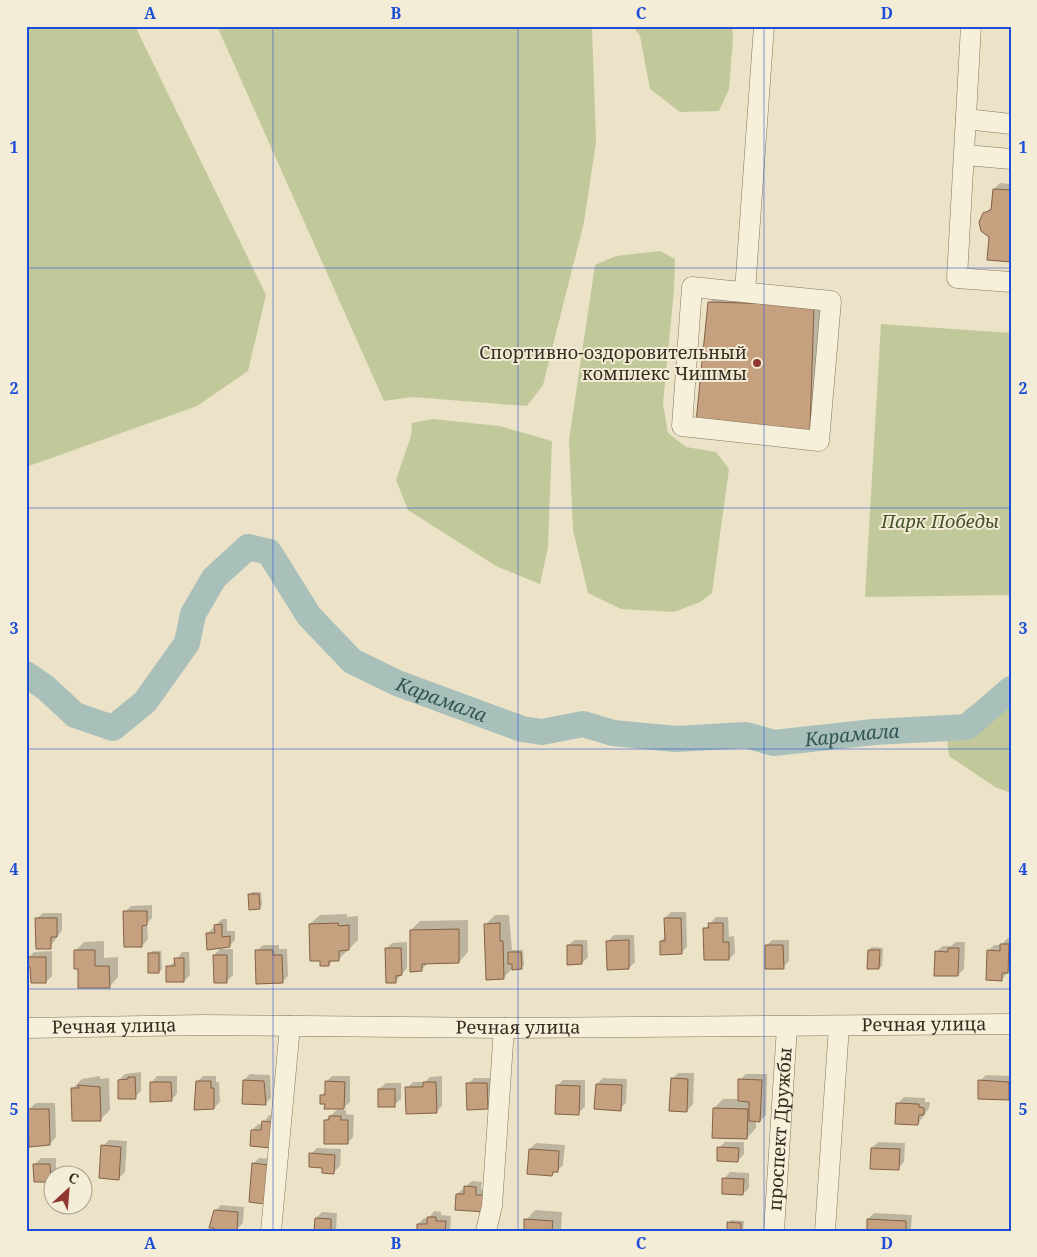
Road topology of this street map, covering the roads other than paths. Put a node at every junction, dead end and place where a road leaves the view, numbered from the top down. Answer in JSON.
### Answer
{"nodes":[{"id":1,"x":764,"y":26,"type":"edge"},
{"id":2,"x":971,"y":26,"type":"edge"},
{"id":3,"x":966,"y":119,"type":"junction"},
{"id":4,"x":1011,"y":124,"type":"edge"},
{"id":5,"x":965,"y":155,"type":"junction"},
{"id":6,"x":1011,"y":159,"type":"edge"},
{"id":7,"x":1011,"y":282,"type":"edge"},
{"id":8,"x":745,"y":291,"type":"junction"},
{"id":9,"x":1011,"y":1024,"type":"edge"},
{"id":10,"x":290,"y":1026,"type":"junction"},
{"id":11,"x":839,"y":1026,"type":"junction"},
{"id":12,"x":787,"y":1027,"type":"junction"},
{"id":13,"x":26,"y":1028,"type":"edge"},
{"id":14,"x":504,"y":1028,"type":"junction"},
{"id":15,"x":270,"y":1231,"type":"edge"},
{"id":16,"x":486,"y":1231,"type":"edge"},
{"id":17,"x":774,"y":1231,"type":"edge"},
{"id":18,"x":825,"y":1231,"type":"edge"}],
"edges":[{"from":1,"to":8,"type":"street"},
{"from":2,"to":3,"type":"street"},
{"from":3,"to":4,"type":"street"},
{"from":3,"to":5,"type":"street"},
{"from":5,"to":6,"type":"street"},
{"from":5,"to":7,"type":"street"},
{"from":8,"to":8,"type":"street"},
{"from":9,"to":11,"type":"street","name":"Речная улица"},
{"from":10,"to":13,"type":"street","name":"Речная улица"},
{"from":10,"to":14,"type":"street","name":"Речная улица"},
{"from":10,"to":15,"type":"street"},
{"from":11,"to":12,"type":"street","name":"Речная улица"},
{"from":11,"to":18,"type":"street"},
{"from":12,"to":14,"type":"street","name":"Речная улица"},
{"from":12,"to":17,"type":"street","name":"проспект Дружбы"},
{"from":14,"to":16,"type":"street"}]}
